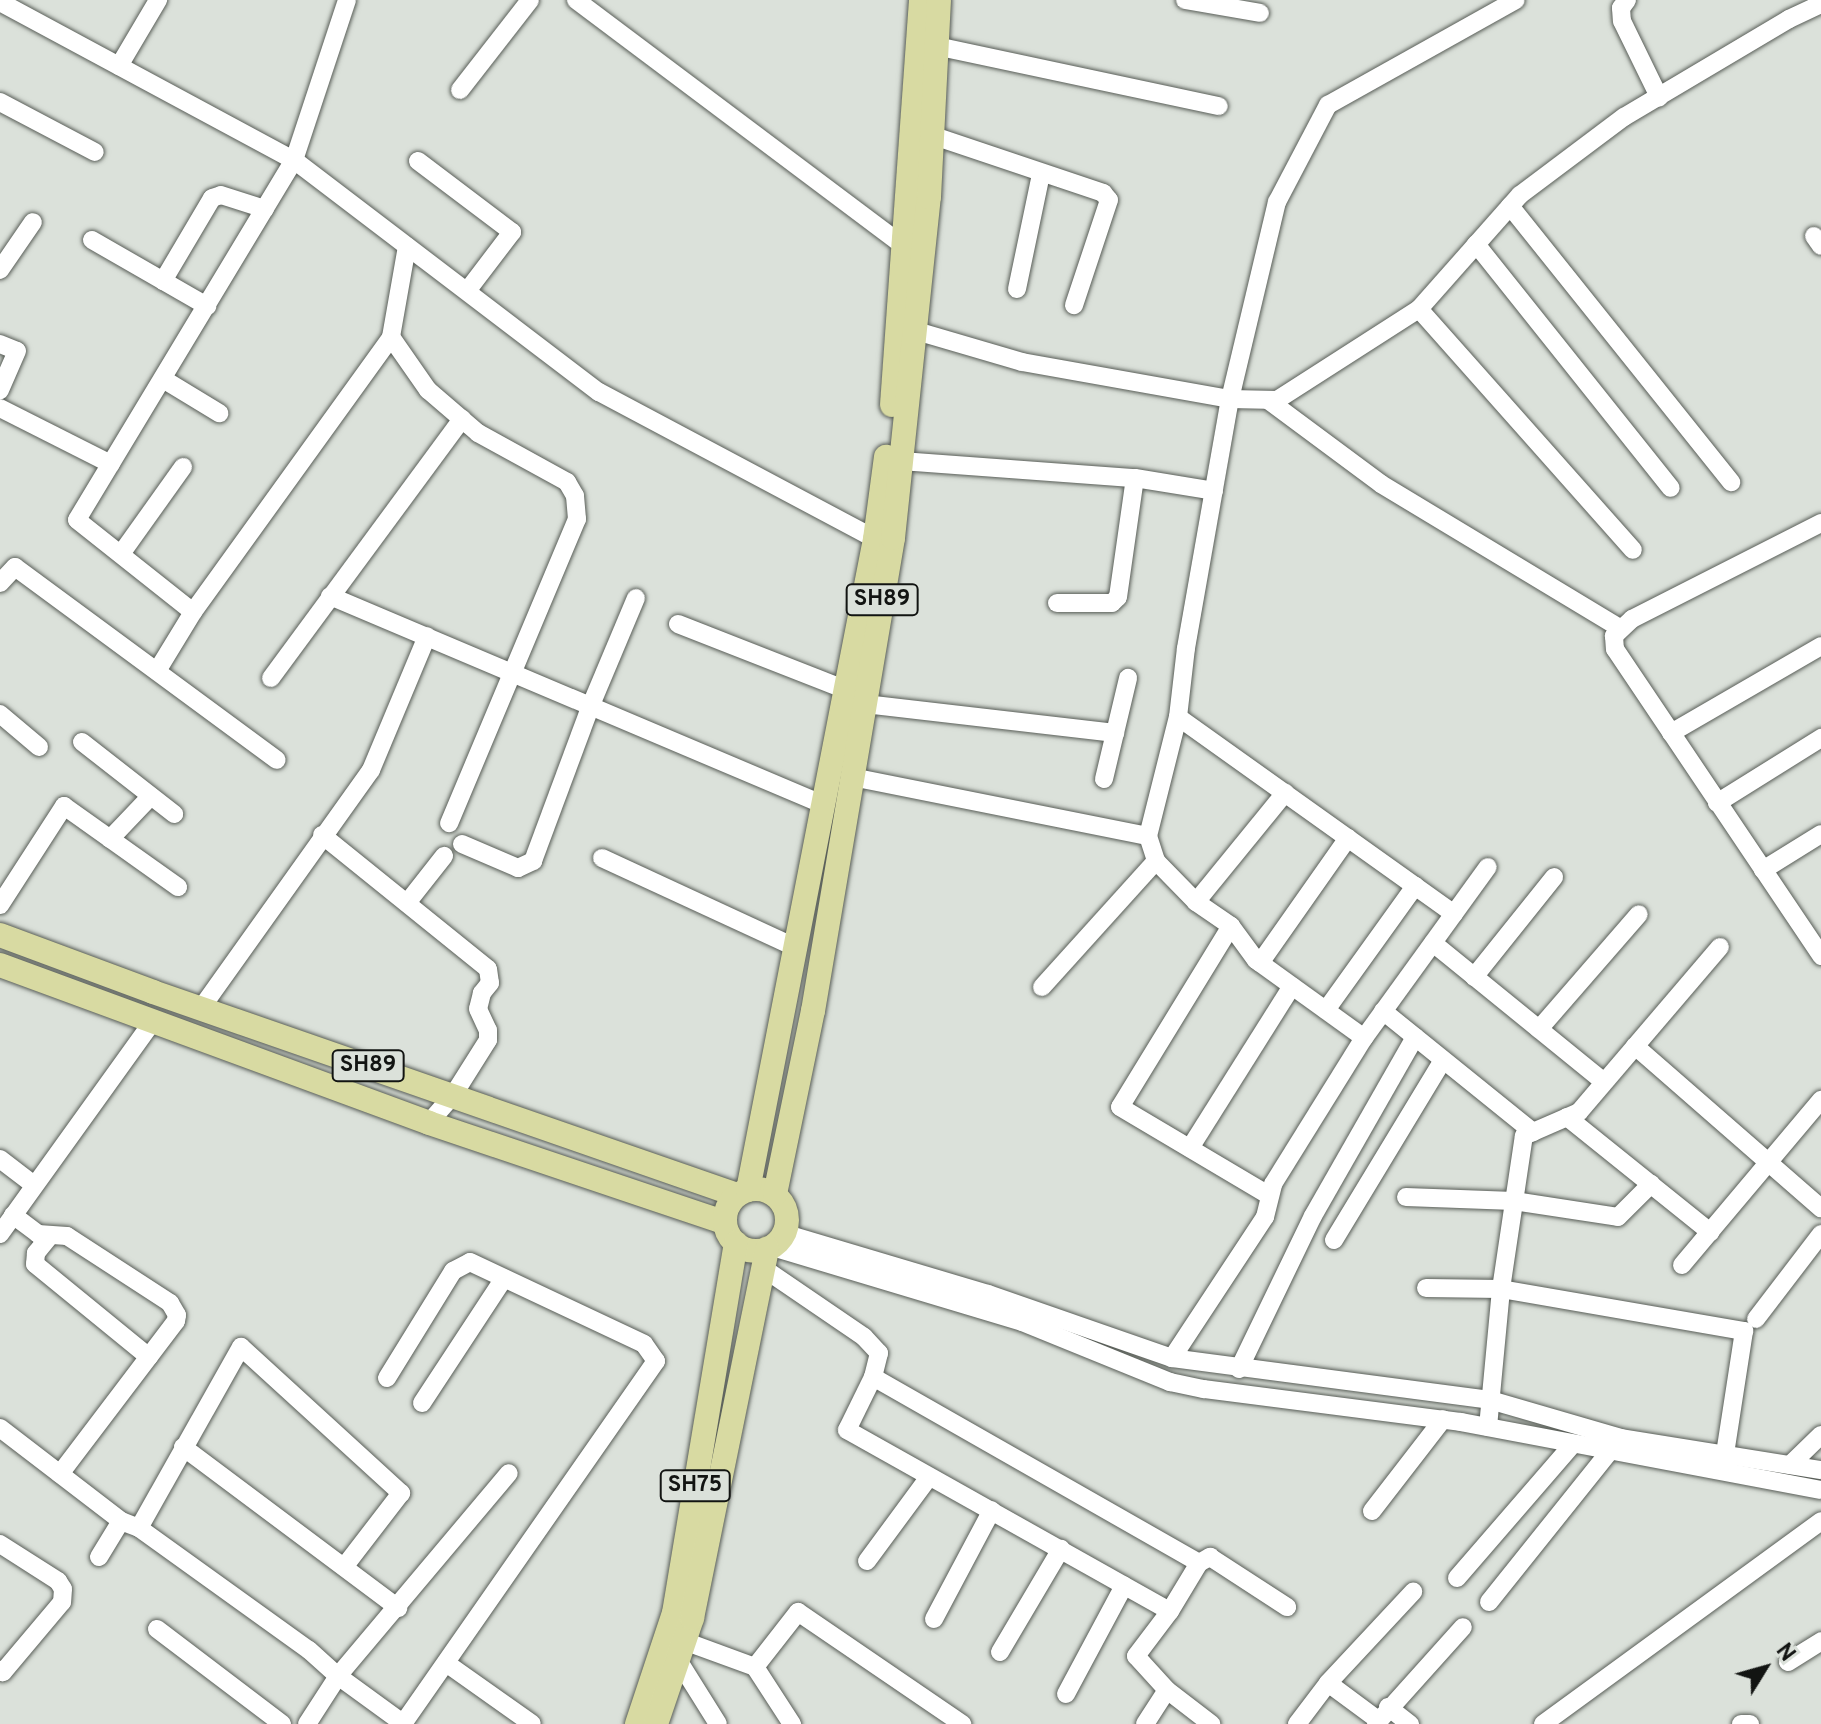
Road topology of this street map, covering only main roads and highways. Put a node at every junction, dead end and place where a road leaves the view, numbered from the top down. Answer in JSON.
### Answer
{"nodes":[{"id":1,"x":921,"y":0,"type":"edge"},
{"id":2,"x":939,"y":0,"type":"edge"},
{"id":3,"x":0,"y":935,"type":"edge"},
{"id":4,"x":0,"y":965,"type":"edge"},
{"id":5,"x":742,"y":1193,"type":"junction"},
{"id":6,"x":775,"y":1194,"type":"junction"},
{"id":7,"x":730,"y":1232,"type":"junction"},
{"id":8,"x":771,"y":1249,"type":"junction"},
{"id":9,"x":637,"y":1724,"type":"edge"},
{"id":10,"x":656,"y":1724,"type":"edge"}],
"edges":[{"from":1,"to":5,"type":"main road","number":"SH89"},
{"from":2,"to":6,"type":"main road","number":"SH89"},
{"from":3,"to":5,"type":"main road","number":"SH89"},
{"from":4,"to":7,"type":"main road","number":"SH89"},
{"from":5,"to":6,"type":"main road"},
{"from":5,"to":7,"type":"main road"},
{"from":6,"to":8,"type":"main road"},
{"from":7,"to":8,"type":"main road"},
{"from":7,"to":9,"type":"main road","number":"SH75"},
{"from":8,"to":10,"type":"main road","number":"SH75"}]}
